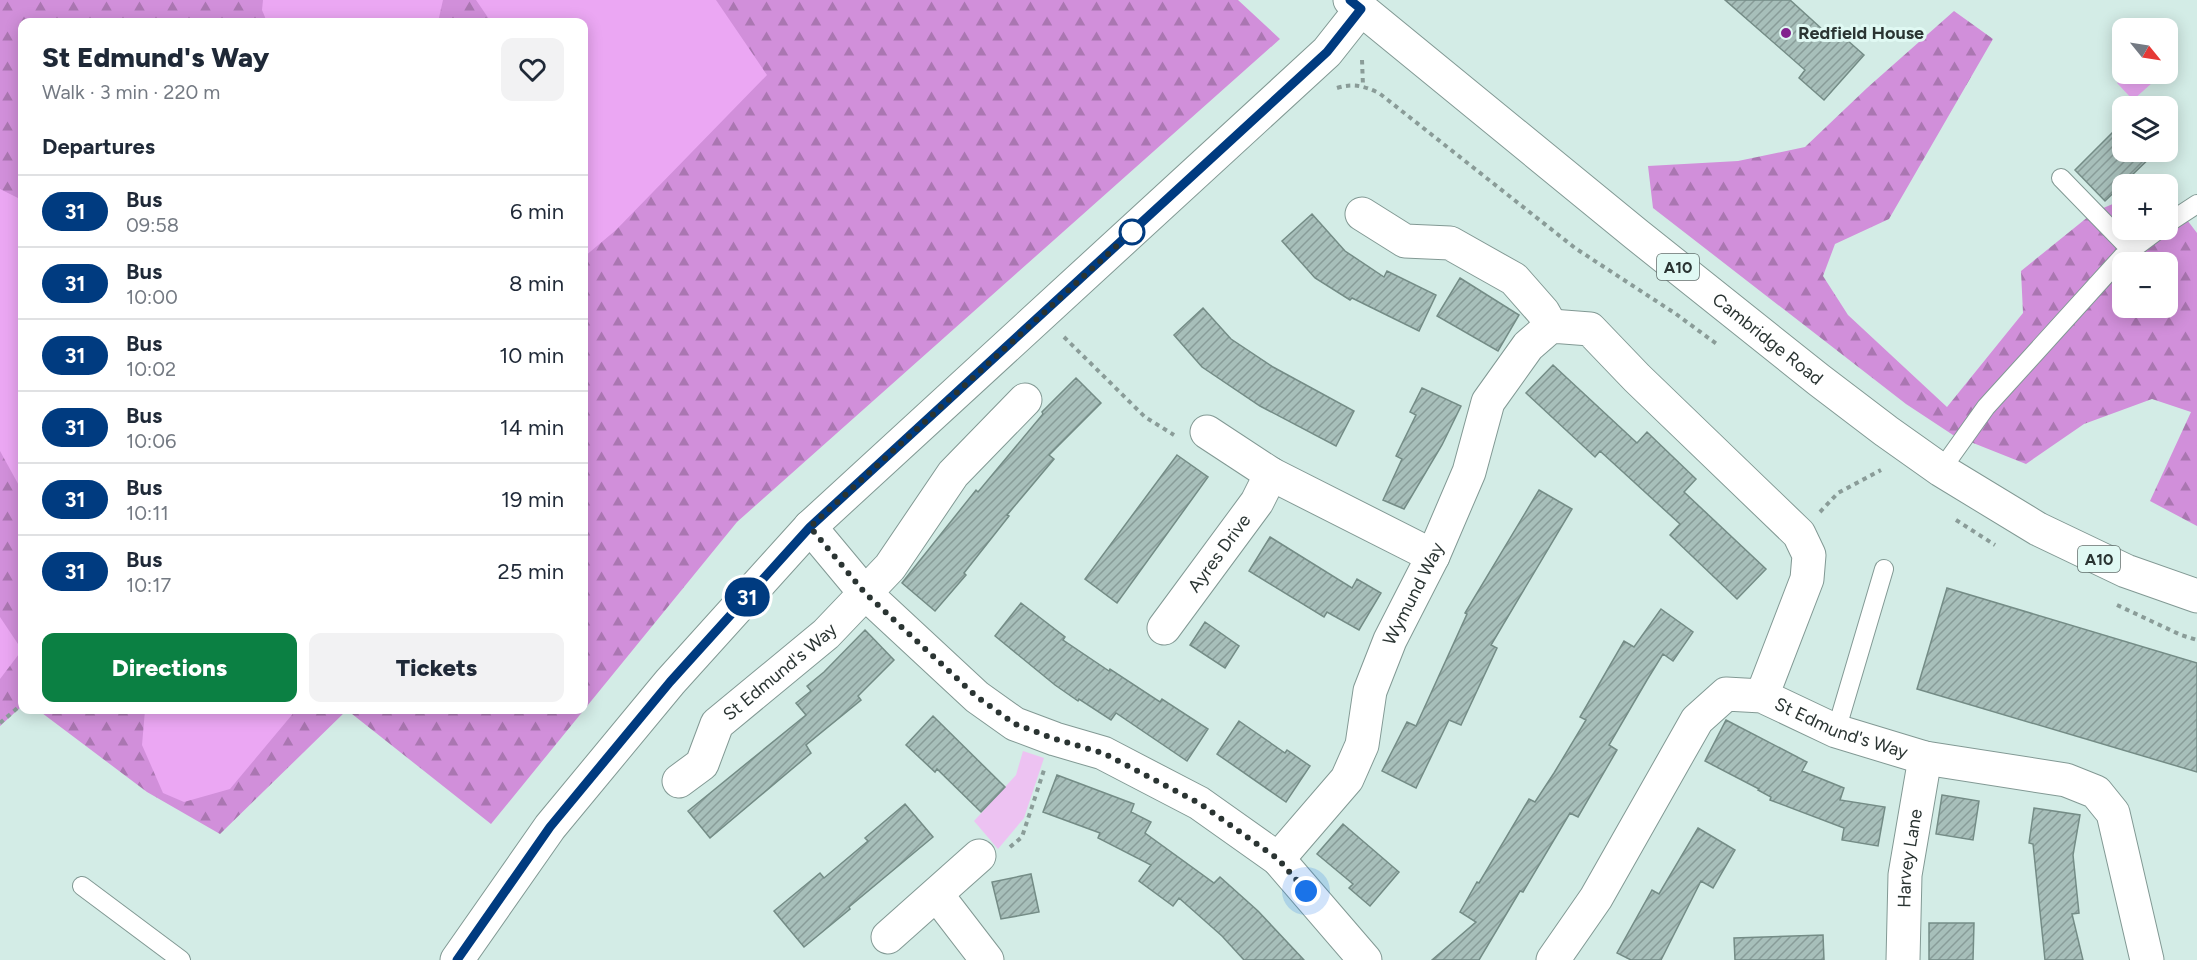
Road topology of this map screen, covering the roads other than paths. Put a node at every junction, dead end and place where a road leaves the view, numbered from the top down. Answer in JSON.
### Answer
{"nodes":[{"id":1,"x":1356,"y":4,"type":"edge"},
{"id":2,"x":2061,"y":177,"type":"dead end"},
{"id":3,"x":2197,"y":204,"type":"edge"},
{"id":4,"x":1362,"y":214,"type":"dead end"},
{"id":5,"x":2178,"y":216,"type":"edge"},
{"id":6,"x":2144,"y":240,"type":"edge"},
{"id":7,"x":2131,"y":250,"type":"junction"},
{"id":8,"x":1551,"y":326,"type":"junction"},
{"id":9,"x":1026,"y":400,"type":"dead end"},
{"id":10,"x":1207,"y":432,"type":"road end"},
{"id":11,"x":1941,"y":470,"type":"junction"},
{"id":12,"x":1271,"y":474,"type":"junction"},
{"id":13,"x":810,"y":527,"type":"junction"},
{"id":14,"x":1433,"y":556,"type":"junction"},
{"id":15,"x":1884,"y":569,"type":"dead end"},
{"id":16,"x":865,"y":593,"type":"junction"},
{"id":17,"x":2197,"y":596,"type":"edge"},
{"id":18,"x":1164,"y":628,"type":"dead end"},
{"id":19,"x":1762,"y":696,"type":"junction"},
{"id":20,"x":1836,"y":731,"type":"junction"},
{"id":21,"x":1925,"y":758,"type":"junction"},
{"id":22,"x":679,"y":780,"type":"dead end"},
{"id":23,"x":979,"y":856,"type":"road end"},
{"id":24,"x":1278,"y":859,"type":"junction"},
{"id":25,"x":82,"y":886,"type":"dead end"},
{"id":26,"x":937,"y":895,"type":"junction"},
{"id":27,"x":888,"y":937,"type":"dead end"},
{"id":28,"x":181,"y":960,"type":"edge"},
{"id":29,"x":458,"y":960,"type":"edge"},
{"id":30,"x":987,"y":960,"type":"edge"},
{"id":31,"x":1365,"y":960,"type":"edge"},
{"id":32,"x":1553,"y":960,"type":"edge"},
{"id":33,"x":1903,"y":960,"type":"edge"},
{"id":34,"x":2147,"y":960,"type":"edge"}],
"edges":[{"from":1,"to":11,"type":"main road","name":"Cambridge Road","number":"A10"},
{"from":1,"to":13,"type":"main road"},
{"from":2,"to":7,"type":"lane"},
{"from":3,"to":5,"type":"lane"},
{"from":4,"to":8,"type":"main road"},
{"from":6,"to":7,"type":"lane"},
{"from":7,"to":11,"type":"lane"},
{"from":8,"to":14,"type":"main road","name":"Wymund Way"},
{"from":8,"to":19,"type":"main road"},
{"from":9,"to":16,"type":"main road","name":"St Edmund's Way"},
{"from":10,"to":12,"type":"main road"},
{"from":11,"to":17,"type":"main road","name":"Cambridge Road","number":"A10"},
{"from":12,"to":14,"type":"main road"},
{"from":12,"to":18,"type":"main road","name":"Ayres Drive"},
{"from":13,"to":16,"type":"main road"},
{"from":13,"to":29,"type":"main road"},
{"from":14,"to":24,"type":"main road","name":"Wymund Way"},
{"from":15,"to":20,"type":"lane"},
{"from":16,"to":22,"type":"main road","name":"St Edmund's Way"},
{"from":16,"to":24,"type":"main road"},
{"from":19,"to":20,"type":"main road","name":"St Edmund's Way"},
{"from":19,"to":32,"type":"main road","name":"St Edmund's Way"},
{"from":20,"to":21,"type":"main road","name":"St Edmund's Way"},
{"from":21,"to":33,"type":"main road","name":"Harvey Lane"},
{"from":21,"to":34,"type":"main road","name":"St Edmund's Way"},
{"from":23,"to":26,"type":"main road"},
{"from":24,"to":31,"type":"main road"},
{"from":25,"to":28,"type":"lane"},
{"from":26,"to":27,"type":"main road"},
{"from":26,"to":30,"type":"main road"}]}
